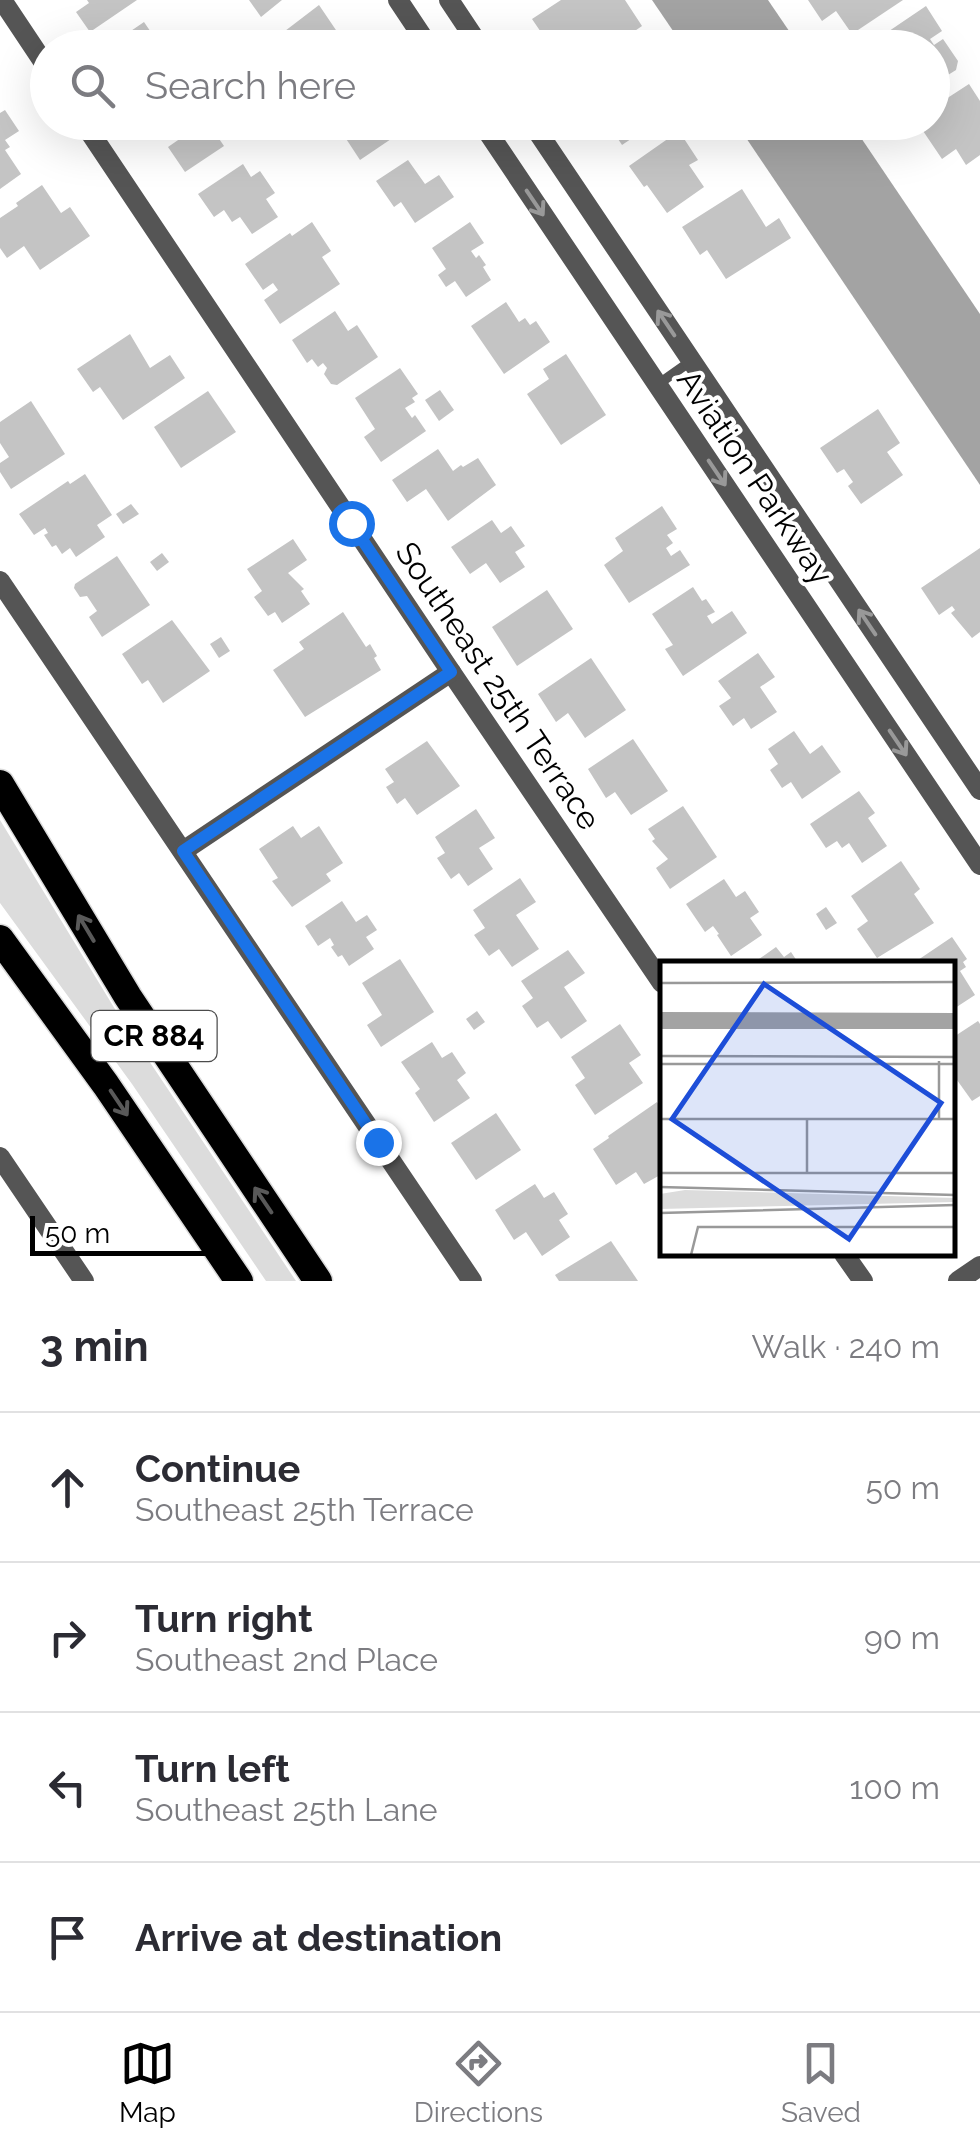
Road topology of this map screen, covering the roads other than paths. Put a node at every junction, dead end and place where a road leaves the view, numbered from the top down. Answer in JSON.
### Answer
{"nodes":[{"id":1,"x":2,"y":0,"type":"edge"},
{"id":2,"x":398,"y":0,"type":"edge"},
{"id":3,"x":449,"y":0,"type":"edge"},
{"id":4,"x":418,"y":30,"type":"edge"},
{"id":5,"x":469,"y":30,"type":"edge"},
{"id":6,"x":30,"y":42,"type":"edge"},
{"id":7,"x":95,"y":140,"type":"edge"},
{"id":8,"x":493,"y":140,"type":"edge"},
{"id":9,"x":544,"y":140,"type":"edge"},
{"id":10,"x":692,"y":361,"type":"junction"},
{"id":11,"x":657,"y":384,"type":"junction"},
{"id":12,"x":0,"y":581,"type":"edge"},
{"id":13,"x":451,"y":672,"type":"junction"},
{"id":14,"x":0,"y":784,"type":"edge"},
{"id":15,"x":980,"y":790,"type":"edge"},
{"id":16,"x":183,"y":851,"type":"junction"},
{"id":17,"x":980,"y":865,"type":"edge"},
{"id":18,"x":0,"y":939,"type":"edge"},
{"id":19,"x":660,"y":980,"type":"edge"},
{"id":20,"x":0,"y":1157,"type":"edge"},
{"id":21,"x":845,"y":1256,"type":"edge"},
{"id":22,"x":980,"y":1266,"type":"edge"},
{"id":23,"x":84,"y":1281,"type":"edge"},
{"id":24,"x":239,"y":1281,"type":"edge"},
{"id":25,"x":318,"y":1281,"type":"edge"},
{"id":26,"x":472,"y":1281,"type":"edge"},
{"id":27,"x":863,"y":1281,"type":"edge"},
{"id":28,"x":958,"y":1281,"type":"edge"}],
"edges":[{"from":1,"to":6,"type":"street"},
{"from":2,"to":4,"type":"street"},
{"from":3,"to":5,"type":"street"},
{"from":7,"to":13,"type":"street","name":"Southeast 25th Terrace"},
{"from":8,"to":11,"type":"street","name":"Aviation Parkway","one_way":true},
{"from":10,"to":9,"type":"street","name":"Aviation Parkway","one_way":true},
{"from":10,"to":11,"type":"lane"},
{"from":15,"to":10,"type":"street","name":"Aviation Parkway","one_way":true},
{"from":11,"to":17,"type":"street","name":"Aviation Parkway","one_way":true},
{"from":12,"to":16,"type":"street"},
{"from":13,"to":16,"type":"street"},
{"from":13,"to":19,"type":"street","name":"Southeast 25th Terrace"},
{"from":25,"to":14,"type":"highway","number":"CR 884","one_way":true},
{"from":16,"to":26,"type":"street"},
{"from":18,"to":24,"type":"highway","number":"CR 884","one_way":true},
{"from":20,"to":23,"type":"street"},
{"from":21,"to":27,"type":"street"},
{"from":22,"to":28,"type":"street"}]}
